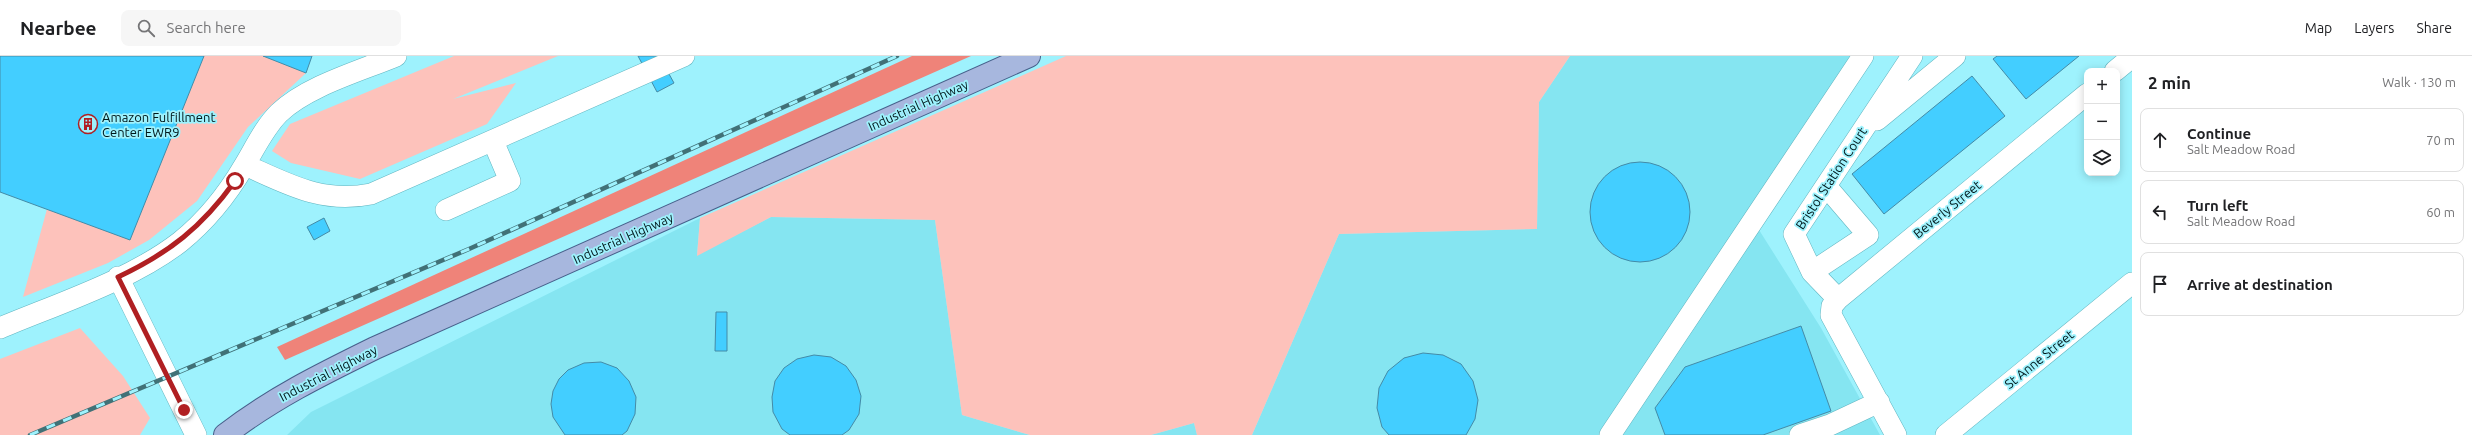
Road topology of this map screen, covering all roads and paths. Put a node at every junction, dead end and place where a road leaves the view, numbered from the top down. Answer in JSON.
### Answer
{"nodes":[{"id":1,"x":396,"y":56,"type":"edge"},
{"id":2,"x":684,"y":56,"type":"edge"},
{"id":3,"x":1029,"y":56,"type":"edge"},
{"id":4,"x":1863,"y":56,"type":"edge"},
{"id":5,"x":1912,"y":56,"type":"edge"},
{"id":6,"x":1955,"y":56,"type":"edge"},
{"id":7,"x":2132,"y":57,"type":"edge"},
{"id":8,"x":2119,"y":68,"type":"edge"},
{"id":9,"x":2084,"y":96,"type":"edge"},
{"id":10,"x":1861,"y":133,"type":"junction"},
{"id":11,"x":493,"y":141,"type":"junction"},
{"id":12,"x":245,"y":165,"type":"junction"},
{"id":13,"x":1826,"y":186,"type":"junction"},
{"id":14,"x":446,"y":210,"type":"dead end"},
{"id":15,"x":1815,"y":274,"type":"junction"},
{"id":16,"x":118,"y":277,"type":"junction"},
{"id":17,"x":2132,"y":283,"type":"edge"},
{"id":18,"x":1838,"y":299,"type":"junction"},
{"id":19,"x":0,"y":328,"type":"edge"},
{"id":20,"x":1879,"y":402,"type":"junction"},
{"id":21,"x":196,"y":435,"type":"edge"},
{"id":22,"x":224,"y":435,"type":"edge"},
{"id":23,"x":1610,"y":435,"type":"edge"},
{"id":24,"x":1800,"y":435,"type":"edge"},
{"id":25,"x":1896,"y":435,"type":"edge"},
{"id":26,"x":1946,"y":435,"type":"edge"}],
"edges":[{"from":1,"to":12,"type":"street"},
{"from":2,"to":11,"type":"street"},
{"from":3,"to":22,"type":"main road","name":"Industrial Highway"},
{"from":4,"to":23,"type":"street"},
{"from":5,"to":10,"type":"street","name":"Bristol Station Court"},
{"from":6,"to":10,"type":"street"},
{"from":7,"to":8,"type":"street"},
{"from":9,"to":18,"type":"street","name":"Beverly Street"},
{"from":10,"to":13,"type":"street","name":"Bristol Station Court"},
{"from":11,"to":12,"type":"street"},
{"from":11,"to":14,"type":"street"},
{"from":12,"to":16,"type":"street"},
{"from":13,"to":15,"type":"street","name":"Bristol Station Court"},
{"from":13,"to":15,"type":"street"},
{"from":15,"to":18,"type":"street","name":"Bristol Station Court"},
{"from":16,"to":19,"type":"street"},
{"from":16,"to":21,"type":"street"},
{"from":17,"to":26,"type":"street","name":"St Anne Street"},
{"from":18,"to":20,"type":"street"},
{"from":20,"to":24,"type":"street"},
{"from":20,"to":25,"type":"street"}]}
